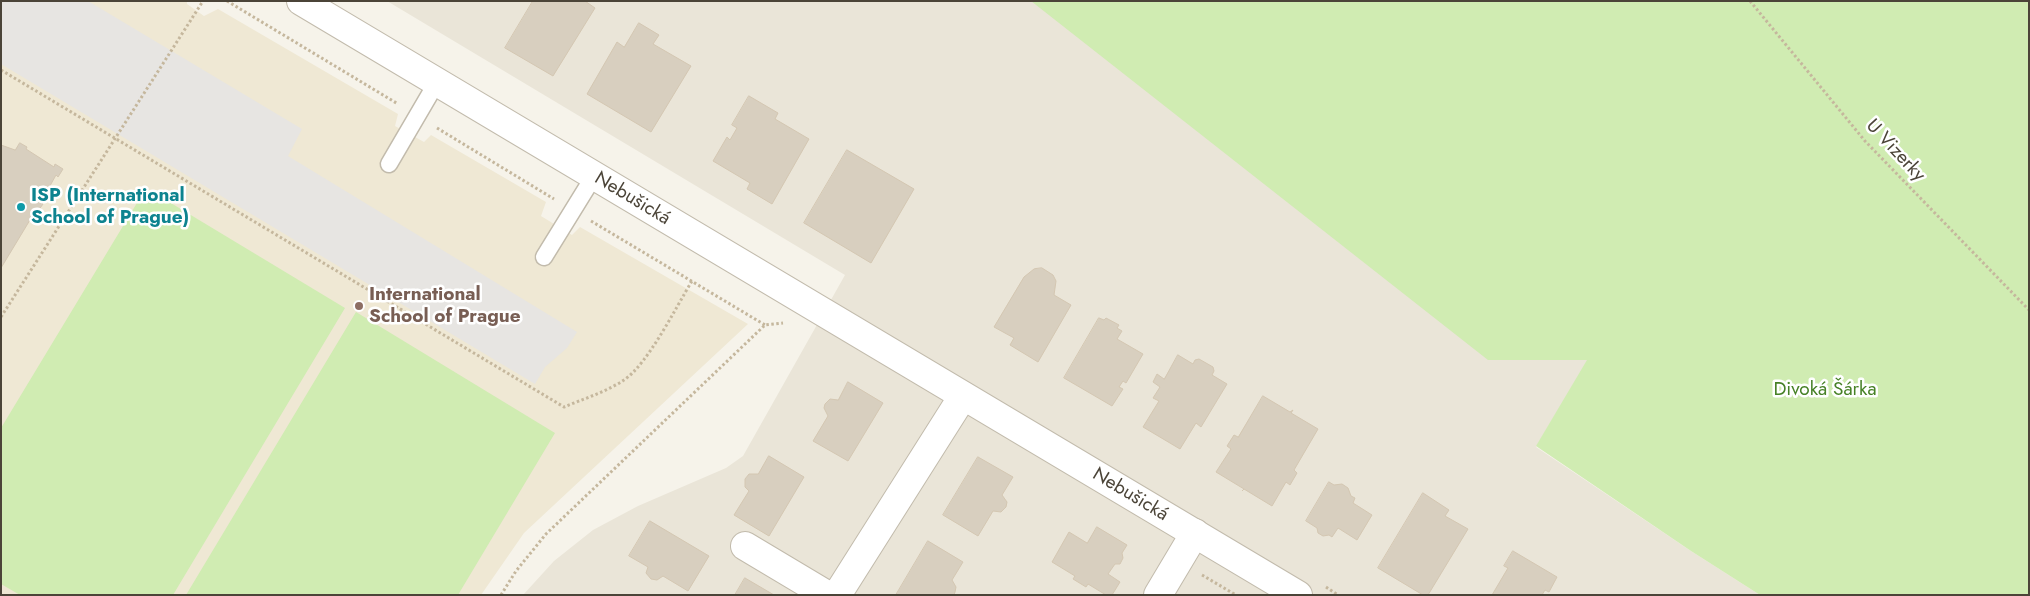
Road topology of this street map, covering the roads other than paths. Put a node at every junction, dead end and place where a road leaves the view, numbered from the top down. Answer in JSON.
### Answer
{"nodes":[{"id":1,"x":301,"y":1,"type":"edge"},
{"id":2,"x":437,"y":82,"type":"junction"},
{"id":3,"x":389,"y":164,"type":"dead end"},
{"id":4,"x":594,"y":176,"type":"junction"},
{"id":5,"x":544,"y":257,"type":"dead end"},
{"id":6,"x":963,"y":396,"type":"junction"},
{"id":7,"x":1195,"y":533,"type":"junction"},
{"id":8,"x":745,"y":546,"type":"dead end"},
{"id":9,"x":827,"y":595,"type":"edge"},
{"id":10,"x":837,"y":595,"type":"edge"},
{"id":11,"x":1158,"y":595,"type":"edge"},
{"id":12,"x":1298,"y":595,"type":"edge"}],
"edges":[{"from":1,"to":2,"type":"street","name":"Nebušická"},
{"from":2,"to":3,"type":"lane"},
{"from":2,"to":4,"type":"street","name":"Nebušická"},
{"from":4,"to":5,"type":"lane"},
{"from":4,"to":6,"type":"street","name":"Nebušická"},
{"from":6,"to":7,"type":"street","name":"Nebušická"},
{"from":6,"to":10,"type":"street"},
{"from":7,"to":11,"type":"street"},
{"from":7,"to":12,"type":"street","name":"Nebušická"},
{"from":8,"to":9,"type":"street"}]}
